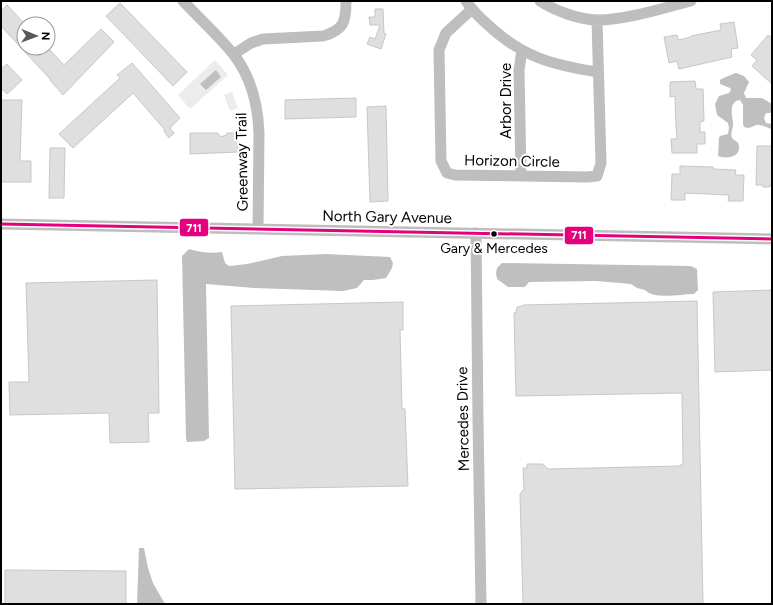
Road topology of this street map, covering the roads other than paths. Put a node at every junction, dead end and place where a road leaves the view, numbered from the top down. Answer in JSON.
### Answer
{"nodes":[{"id":1,"x":182,"y":1,"type":"edge"},
{"id":2,"x":346,"y":1,"type":"edge"},
{"id":3,"x":540,"y":1,"type":"edge"},
{"id":4,"x":691,"y":1,"type":"edge"},
{"id":5,"x":469,"y":5,"type":"edge"},
{"id":6,"x":597,"y":20,"type":"junction"},
{"id":7,"x":522,"y":50,"type":"junction"},
{"id":8,"x":234,"y":54,"type":"junction"},
{"id":9,"x":598,"y":72,"type":"junction"},
{"id":10,"x":521,"y":175,"type":"junction"},
{"id":11,"x":1,"y":224,"type":"edge"},
{"id":12,"x":258,"y":229,"type":"junction"},
{"id":13,"x":476,"y":233,"type":"junction"},
{"id":14,"x":772,"y":239,"type":"edge"},
{"id":15,"x":482,"y":604,"type":"edge"}],
"edges":[{"from":1,"to":8,"type":"street","name":"Greenway Trail"},
{"from":2,"to":8,"type":"street"},
{"from":3,"to":6,"type":"street"},
{"from":4,"to":6,"type":"street"},
{"from":5,"to":7,"type":"street"},
{"from":5,"to":10,"type":"street","name":"Horizon Circle"},
{"from":6,"to":9,"type":"street","name":"Horizon Circle"},
{"from":7,"to":9,"type":"street"},
{"from":7,"to":10,"type":"street","name":"Arbor Drive"},
{"from":8,"to":12,"type":"street","name":"Greenway Trail"},
{"from":9,"to":10,"type":"street","name":"Horizon Circle"},
{"from":11,"to":12,"type":"street","name":"North Gary Avenue"},
{"from":12,"to":13,"type":"street","name":"North Gary Avenue"},
{"from":13,"to":14,"type":"street","name":"North Gary Avenue"},
{"from":13,"to":15,"type":"street","name":"Mercedes Drive"}]}
